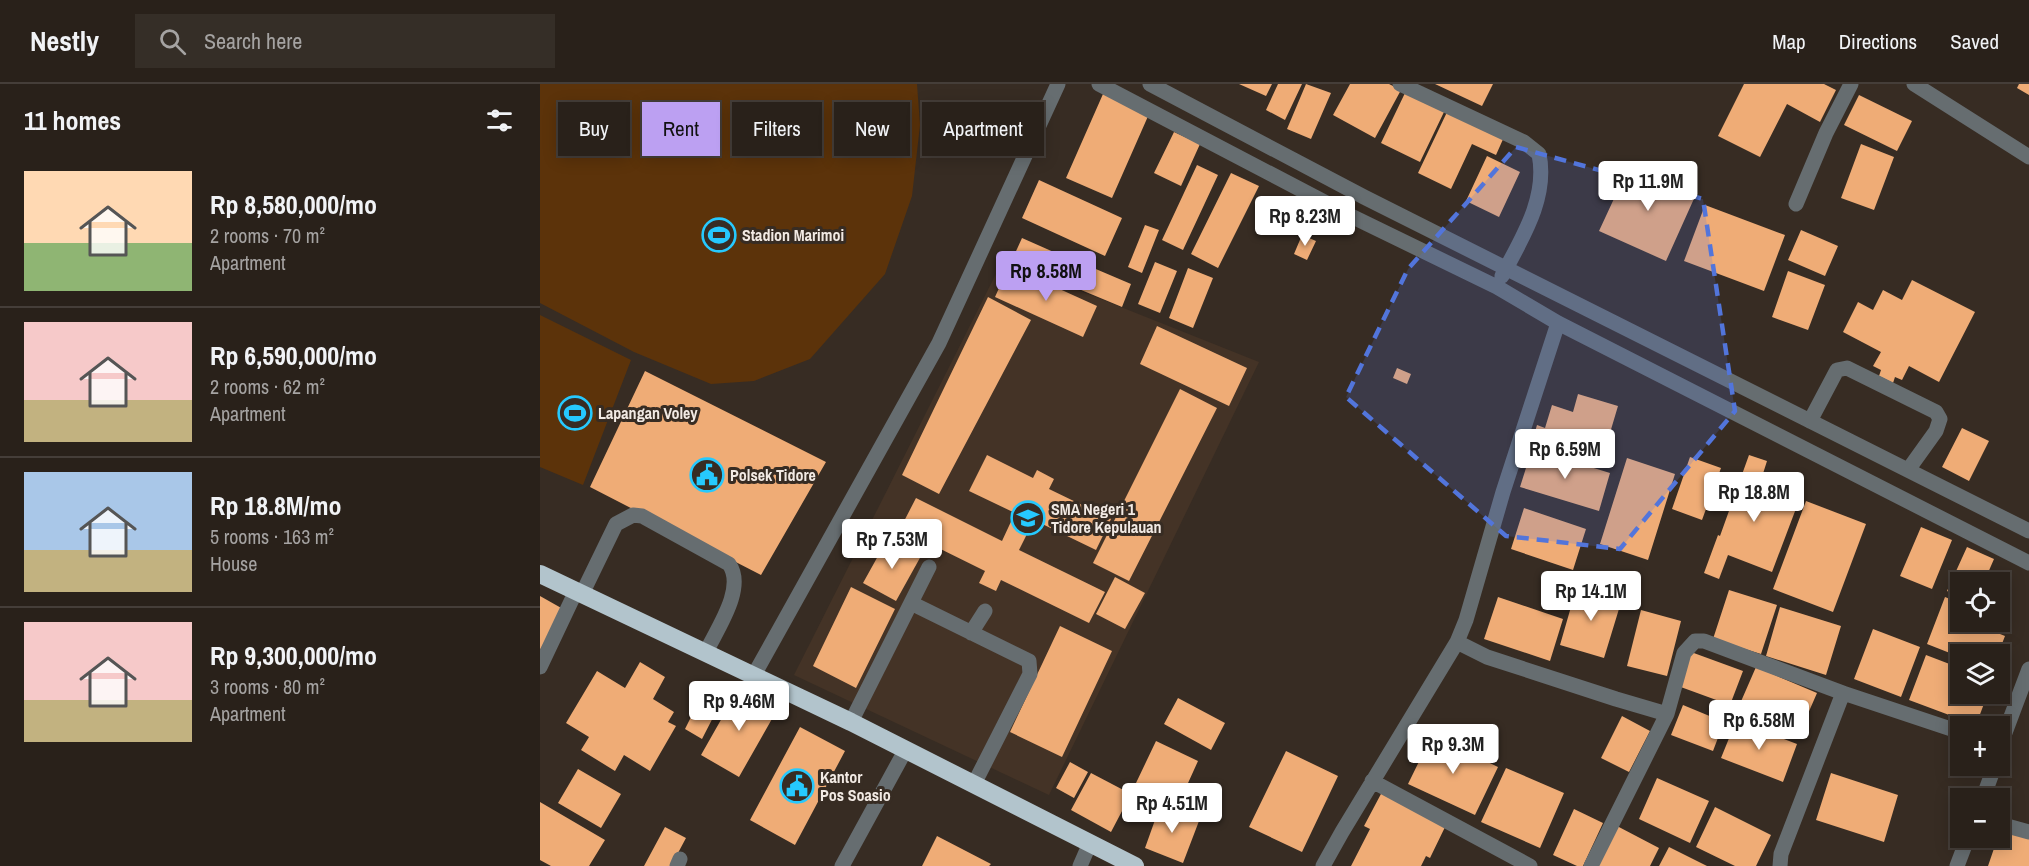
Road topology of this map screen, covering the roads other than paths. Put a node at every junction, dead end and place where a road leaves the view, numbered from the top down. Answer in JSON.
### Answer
{"nodes":[{"id":1,"x":1058,"y":84,"type":"edge"},
{"id":2,"x":1099,"y":84,"type":"edge"},
{"id":3,"x":1150,"y":84,"type":"edge"},
{"id":4,"x":1400,"y":84,"type":"edge"},
{"id":5,"x":1851,"y":84,"type":"edge"},
{"id":6,"x":1914,"y":84,"type":"edge"},
{"id":7,"x":2029,"y":157,"type":"edge"},
{"id":8,"x":1796,"y":204,"type":"dead end"},
{"id":9,"x":1507,"y":268,"type":"junction"},
{"id":10,"x":1497,"y":287,"type":"junction"},
{"id":11,"x":1558,"y":323,"type":"junction"},
{"id":12,"x":1810,"y":421,"type":"junction"},
{"id":13,"x":1908,"y":470,"type":"junction"},
{"id":14,"x":2029,"y":531,"type":"edge"},
{"id":15,"x":2029,"y":563,"type":"edge"},
{"id":16,"x":929,"y":567,"type":"dead end"},
{"id":17,"x":540,"y":574,"type":"edge"},
{"id":18,"x":579,"y":592,"type":"junction"},
{"id":19,"x":911,"y":603,"type":"junction"},
{"id":20,"x":985,"y":611,"type":"dead end"},
{"id":21,"x":971,"y":633,"type":"junction"},
{"id":22,"x":1457,"y":642,"type":"junction"},
{"id":23,"x":706,"y":652,"type":"junction"},
{"id":24,"x":540,"y":667,"type":"edge"},
{"id":25,"x":2029,"y":669,"type":"edge"},
{"id":26,"x":754,"y":675,"type":"junction"},
{"id":27,"x":1843,"y":693,"type":"junction"},
{"id":28,"x":1666,"y":714,"type":"junction"},
{"id":29,"x":2010,"y":719,"type":"edge"},
{"id":30,"x":851,"y":722,"type":"junction"},
{"id":31,"x":1950,"y":729,"type":"edge"},
{"id":32,"x":906,"y":749,"type":"junction"},
{"id":33,"x":1372,"y":781,"type":"junction"},
{"id":34,"x":974,"y":784,"type":"junction"},
{"id":35,"x":2010,"y":827,"type":"edge"},
{"id":36,"x":2029,"y":832,"type":"edge"},
{"id":37,"x":1090,"y":843,"type":"junction"},
{"id":38,"x":1964,"y":848,"type":"edge"},
{"id":39,"x":843,"y":866,"type":"edge"},
{"id":40,"x":1080,"y":866,"type":"edge"},
{"id":41,"x":1135,"y":866,"type":"edge"},
{"id":42,"x":1323,"y":866,"type":"edge"},
{"id":43,"x":1530,"y":866,"type":"edge"},
{"id":44,"x":1591,"y":866,"type":"edge"},
{"id":45,"x":1780,"y":866,"type":"edge"},
{"id":46,"x":1957,"y":866,"type":"edge"}],
"edges":[{"from":1,"to":26,"type":"street"},
{"from":2,"to":10,"type":"street"},
{"from":3,"to":9,"type":"street"},
{"from":4,"to":9,"type":"street"},
{"from":5,"to":8,"type":"street"},
{"from":6,"to":7,"type":"street"},
{"from":9,"to":10,"type":"street"},
{"from":9,"to":12,"type":"street"},
{"from":10,"to":11,"type":"street"},
{"from":11,"to":15,"type":"street"},
{"from":11,"to":22,"type":"street"},
{"from":12,"to":13,"type":"street"},
{"from":12,"to":13,"type":"street"},
{"from":13,"to":14,"type":"street"},
{"from":16,"to":19,"type":"street"},
{"from":17,"to":18,"type":"highway"},
{"from":18,"to":23,"type":"highway"},
{"from":18,"to":23,"type":"street"},
{"from":18,"to":24,"type":"street"},
{"from":19,"to":21,"type":"street"},
{"from":19,"to":30,"type":"street"},
{"from":20,"to":21,"type":"street"},
{"from":21,"to":34,"type":"street"},
{"from":22,"to":28,"type":"street"},
{"from":22,"to":33,"type":"street"},
{"from":23,"to":26,"type":"highway"},
{"from":25,"to":29,"type":"street"},
{"from":26,"to":30,"type":"highway"},
{"from":27,"to":28,"type":"street"},
{"from":27,"to":31,"type":"street"},
{"from":27,"to":45,"type":"street"},
{"from":28,"to":44,"type":"street"},
{"from":30,"to":32,"type":"highway"},
{"from":32,"to":34,"type":"highway"},
{"from":32,"to":39,"type":"street"},
{"from":33,"to":42,"type":"street"},
{"from":33,"to":43,"type":"street"},
{"from":34,"to":37,"type":"highway"},
{"from":35,"to":36,"type":"street"},
{"from":37,"to":40,"type":"street"},
{"from":37,"to":41,"type":"highway"},
{"from":38,"to":46,"type":"street"}]}
